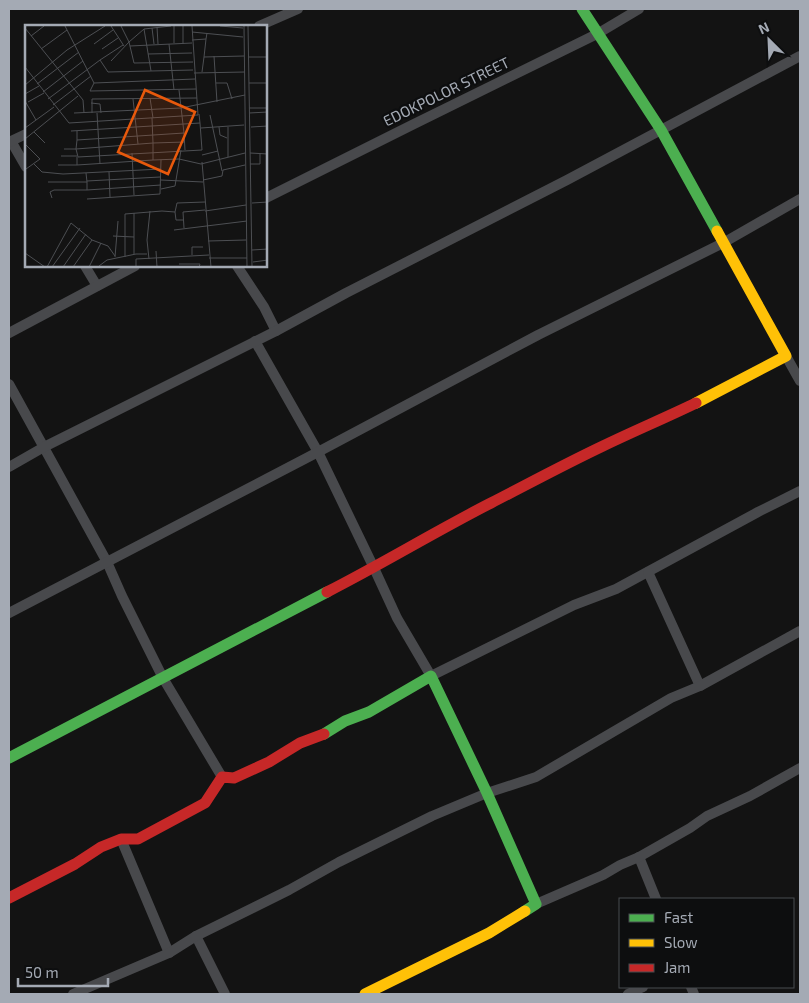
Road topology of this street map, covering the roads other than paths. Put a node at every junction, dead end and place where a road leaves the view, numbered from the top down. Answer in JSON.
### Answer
{"nodes":[{"id":1,"x":298,"y":9,"type":"edge"},
{"id":2,"x":582,"y":9,"type":"edge"},
{"id":3,"x":639,"y":9,"type":"edge"},
{"id":4,"x":261,"y":25,"type":"edge"},
{"id":5,"x":597,"y":34,"type":"junction"},
{"id":6,"x":800,"y":56,"type":"edge"},
{"id":7,"x":661,"y":130,"type":"junction"},
{"id":8,"x":25,"y":134,"type":"edge"},
{"id":9,"x":10,"y":142,"type":"edge"},
{"id":10,"x":25,"y":164,"type":"edge"},
{"id":11,"x":268,"y":197,"type":"edge"},
{"id":12,"x":800,"y":199,"type":"edge"},
{"id":13,"x":723,"y":243,"type":"junction"},
{"id":14,"x":86,"y":268,"type":"edge"},
{"id":15,"x":131,"y":268,"type":"edge"},
{"id":16,"x":239,"y":268,"type":"edge"},
{"id":17,"x":97,"y":286,"type":"junction"},
{"id":18,"x":276,"y":331,"type":"junction"},
{"id":19,"x":9,"y":333,"type":"edge"},
{"id":20,"x":255,"y":341,"type":"junction"},
{"id":21,"x":786,"y":356,"type":"junction"},
{"id":22,"x":800,"y":381,"type":"edge"},
{"id":23,"x":9,"y":384,"type":"edge"},
{"id":24,"x":44,"y":447,"type":"junction"},
{"id":25,"x":318,"y":452,"type":"junction"},
{"id":26,"x":9,"y":467,"type":"edge"},
{"id":27,"x":800,"y":491,"type":"edge"},
{"id":28,"x":107,"y":562,"type":"junction"},
{"id":29,"x":374,"y":568,"type":"junction"},
{"id":30,"x":648,"y":572,"type":"junction"},
{"id":31,"x":9,"y":613,"type":"edge"},
{"id":32,"x":800,"y":630,"type":"edge"},
{"id":33,"x":431,"y":676,"type":"junction"},
{"id":34,"x":163,"y":678,"type":"junction"},
{"id":35,"x":700,"y":686,"type":"junction"},
{"id":36,"x":9,"y":758,"type":"edge"},
{"id":37,"x":800,"y":768,"type":"edge"},
{"id":38,"x":222,"y":777,"type":"junction"},
{"id":39,"x":487,"y":793,"type":"junction"},
{"id":40,"x":121,"y":839,"type":"junction"},
{"id":41,"x":640,"y":857,"type":"junction"},
{"id":42,"x":9,"y":898,"type":"edge"},
{"id":43,"x":656,"y":898,"type":"edge"},
{"id":44,"x":536,"y":904,"type":"junction"},
{"id":45,"x":196,"y":936,"type":"junction"},
{"id":46,"x":169,"y":953,"type":"junction"},
{"id":47,"x":641,"y":988,"type":"edge"},
{"id":48,"x":73,"y":994,"type":"edge"},
{"id":49,"x":225,"y":994,"type":"edge"},
{"id":50,"x":365,"y":994,"type":"edge"},
{"id":51,"x":628,"y":994,"type":"edge"}],
"edges":[{"from":1,"to":4,"type":"street"},
{"from":2,"to":5,"type":"street"},
{"from":3,"to":5,"type":"street","name":"EDOKPOLOR STREET"},
{"from":5,"to":7,"type":"street"},
{"from":5,"to":11,"type":"street","name":"EDOKPOLOR STREET"},
{"from":6,"to":7,"type":"street"},
{"from":7,"to":13,"type":"street"},
{"from":7,"to":18,"type":"street"},
{"from":8,"to":9,"type":"street"},
{"from":9,"to":10,"type":"street"},
{"from":12,"to":13,"type":"street"},
{"from":13,"to":21,"type":"street"},
{"from":13,"to":25,"type":"street"},
{"from":14,"to":17,"type":"street"},
{"from":15,"to":17,"type":"street"},
{"from":16,"to":18,"type":"street"},
{"from":17,"to":19,"type":"street"},
{"from":18,"to":20,"type":"street"},
{"from":20,"to":24,"type":"street"},
{"from":20,"to":25,"type":"street"},
{"from":21,"to":22,"type":"street"},
{"from":21,"to":29,"type":"street"},
{"from":23,"to":24,"type":"street"},
{"from":24,"to":26,"type":"street"},
{"from":24,"to":28,"type":"street"},
{"from":25,"to":28,"type":"street"},
{"from":25,"to":29,"type":"street"},
{"from":27,"to":30,"type":"street"},
{"from":28,"to":31,"type":"street"},
{"from":28,"to":34,"type":"street"},
{"from":29,"to":33,"type":"street"},
{"from":29,"to":34,"type":"street"},
{"from":30,"to":33,"type":"street"},
{"from":30,"to":35,"type":"street"},
{"from":32,"to":35,"type":"street"},
{"from":33,"to":38,"type":"street"},
{"from":33,"to":39,"type":"street"},
{"from":34,"to":36,"type":"street"},
{"from":34,"to":38,"type":"street"},
{"from":35,"to":39,"type":"street"},
{"from":37,"to":41,"type":"street"},
{"from":38,"to":40,"type":"street"},
{"from":39,"to":44,"type":"street"},
{"from":39,"to":45,"type":"street"},
{"from":40,"to":42,"type":"street"},
{"from":40,"to":46,"type":"street"},
{"from":41,"to":43,"type":"street"},
{"from":41,"to":44,"type":"street"},
{"from":44,"to":50,"type":"street"},
{"from":45,"to":46,"type":"street"},
{"from":45,"to":49,"type":"street"},
{"from":46,"to":48,"type":"street"},
{"from":47,"to":51,"type":"street"}]}
